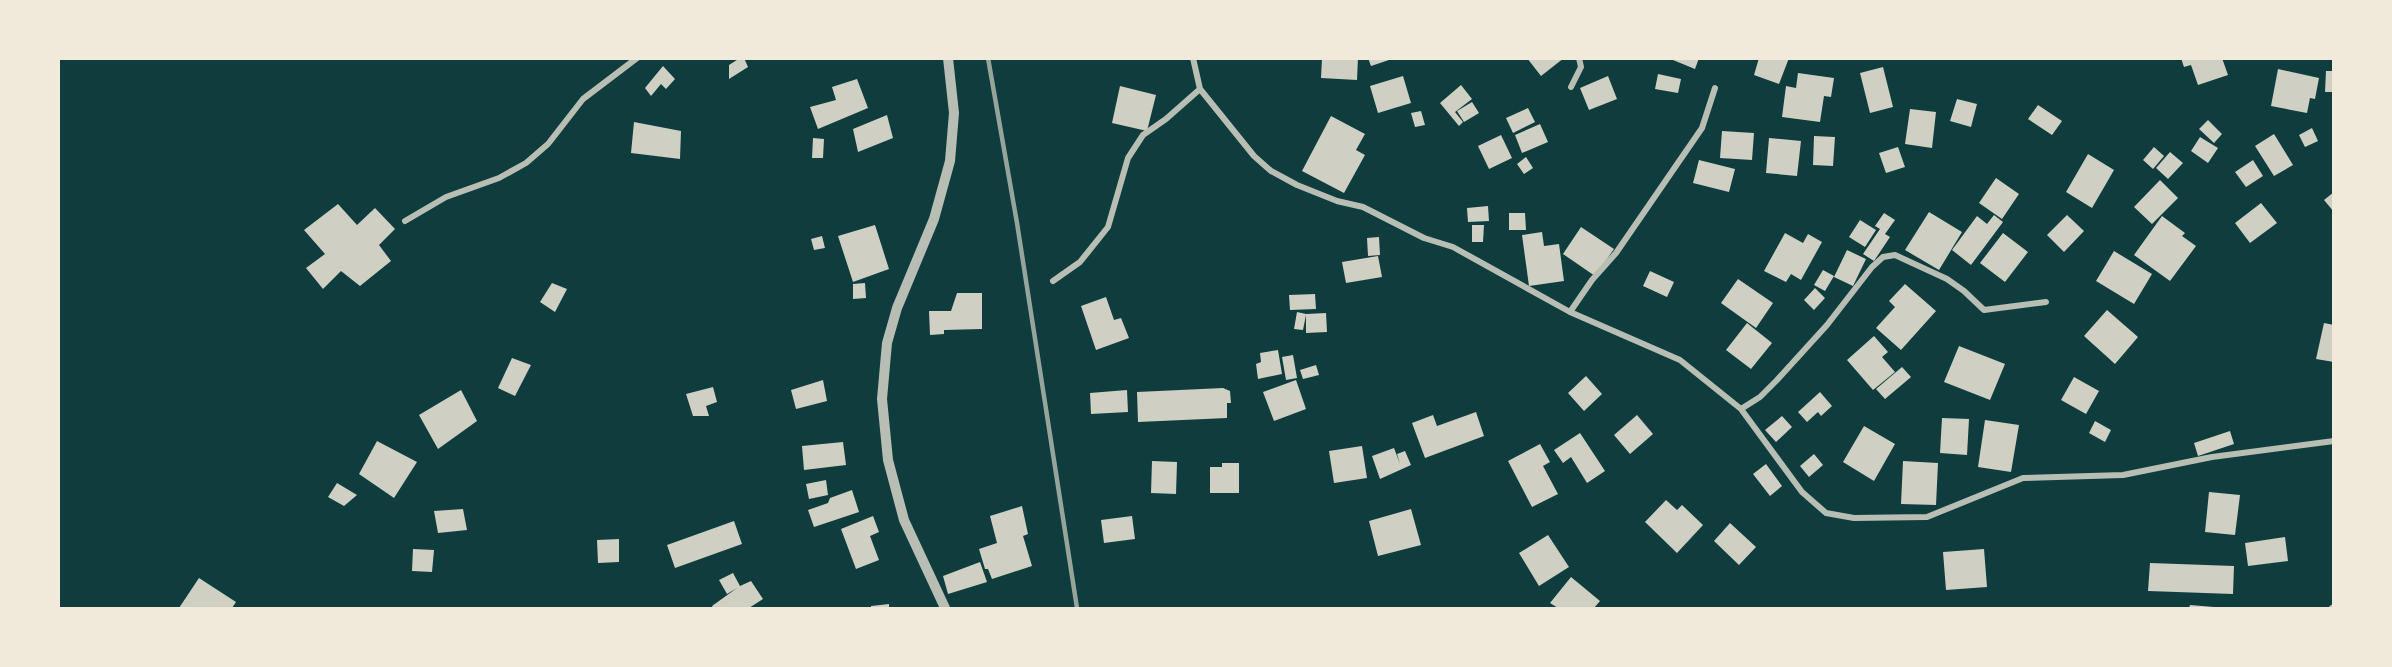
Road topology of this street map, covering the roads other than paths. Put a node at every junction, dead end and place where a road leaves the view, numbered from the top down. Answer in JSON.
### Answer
{"nodes":[{"id":1,"x":637,"y":58,"type":"edge"},
{"id":2,"x":948,"y":58,"type":"edge"},
{"id":3,"x":1192,"y":58,"type":"edge"},
{"id":4,"x":1579,"y":58,"type":"edge"},
{"id":5,"x":1570,"y":87,"type":"dead end"},
{"id":6,"x":1715,"y":88,"type":"dead end"},
{"id":7,"x":1200,"y":89,"type":"junction"},
{"id":8,"x":405,"y":221,"type":"dead end"},
{"id":9,"x":1053,"y":281,"type":"dead end"},
{"id":10,"x":2046,"y":302,"type":"dead end"},
{"id":11,"x":1570,"y":312,"type":"junction"},
{"id":12,"x":1741,"y":409,"type":"junction"},
{"id":13,"x":2334,"y":441,"type":"edge"},
{"id":14,"x":945,"y":609,"type":"edge"}],
"edges":[{"from":1,"to":8,"type":"street"},
{"from":2,"to":14,"type":"street"},
{"from":3,"to":7,"type":"street"},
{"from":4,"to":5,"type":"street"},
{"from":6,"to":11,"type":"street"},
{"from":7,"to":9,"type":"street"},
{"from":7,"to":11,"type":"street"},
{"from":10,"to":12,"type":"street"},
{"from":11,"to":12,"type":"street"},
{"from":12,"to":13,"type":"street"}]}
